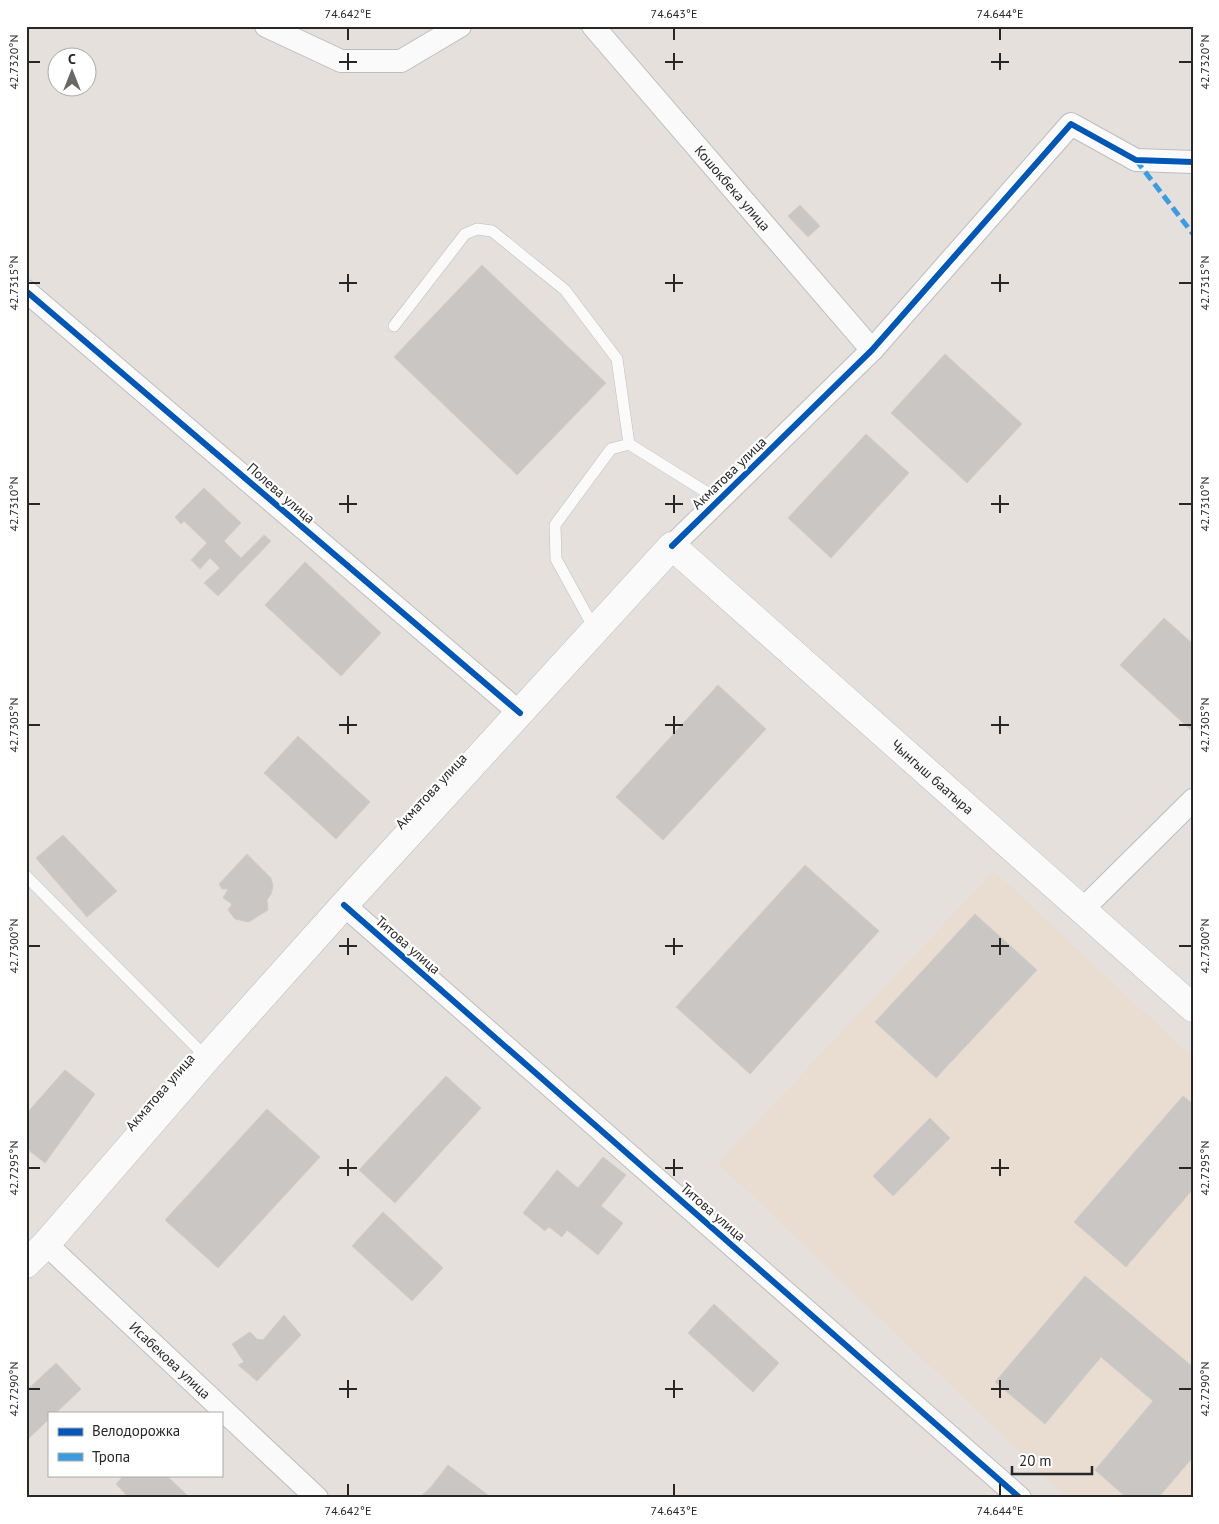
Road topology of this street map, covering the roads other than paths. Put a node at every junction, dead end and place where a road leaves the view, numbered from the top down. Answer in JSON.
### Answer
{"nodes":[{"id":1,"x":266,"y":26,"type":"edge"},
{"id":2,"x":460,"y":26,"type":"edge"},
{"id":3,"x":593,"y":26,"type":"edge"},
{"id":4,"x":1193,"y":162,"type":"edge"},
{"id":5,"x":26,"y":291,"type":"edge"},
{"id":6,"x":394,"y":326,"type":"dead end"},
{"id":7,"x":872,"y":350,"type":"junction"},
{"id":8,"x":629,"y":444,"type":"junction"},
{"id":9,"x":719,"y":500,"type":"junction"},
{"id":10,"x":672,"y":546,"type":"junction"},
{"id":11,"x":595,"y":630,"type":"junction"},
{"id":12,"x":520,"y":713,"type":"junction"},
{"id":13,"x":1193,"y":800,"type":"edge"},
{"id":14,"x":26,"y":876,"type":"edge"},
{"id":15,"x":344,"y":905,"type":"junction"},
{"id":16,"x":1082,"y":910,"type":"junction"},
{"id":17,"x":1193,"y":1008,"type":"edge"},
{"id":18,"x":206,"y":1058,"type":"junction"},
{"id":19,"x":46,"y":1244,"type":"junction"},
{"id":20,"x":26,"y":1264,"type":"edge"},
{"id":21,"x":317,"y":1498,"type":"edge"},
{"id":22,"x":1020,"y":1498,"type":"edge"}],
"edges":[{"from":1,"to":2,"type":"street"},
{"from":3,"to":7,"type":"street","name":"Кошокбека улица"},
{"from":4,"to":7,"type":"street","name":"Акматова улица"},
{"from":5,"to":12,"type":"street","name":"Полева улица"},
{"from":6,"to":8,"type":"lane"},
{"from":7,"to":9,"type":"street","name":"Акматова улица"},
{"from":8,"to":9,"type":"lane"},
{"from":8,"to":11,"type":"lane"},
{"from":9,"to":10,"type":"street","name":"Акматова улица"},
{"from":10,"to":11,"type":"main road","name":"Акматова улица"},
{"from":10,"to":16,"type":"main road","name":"Чынгыш баатыра"},
{"from":11,"to":12,"type":"main road","name":"Акматова улица"},
{"from":12,"to":15,"type":"main road","name":"Акматова улица"},
{"from":13,"to":16,"type":"street"},
{"from":14,"to":18,"type":"lane"},
{"from":15,"to":18,"type":"main road","name":"Акматова улица"},
{"from":15,"to":22,"type":"street","name":"Титова улица"},
{"from":16,"to":17,"type":"main road","name":"Чынгыш баатыра"},
{"from":18,"to":19,"type":"main road","name":"Акматова улица"},
{"from":19,"to":20,"type":"main road","name":"Акматова улица"},
{"from":19,"to":21,"type":"street","name":"Исабекова улица"}]}
